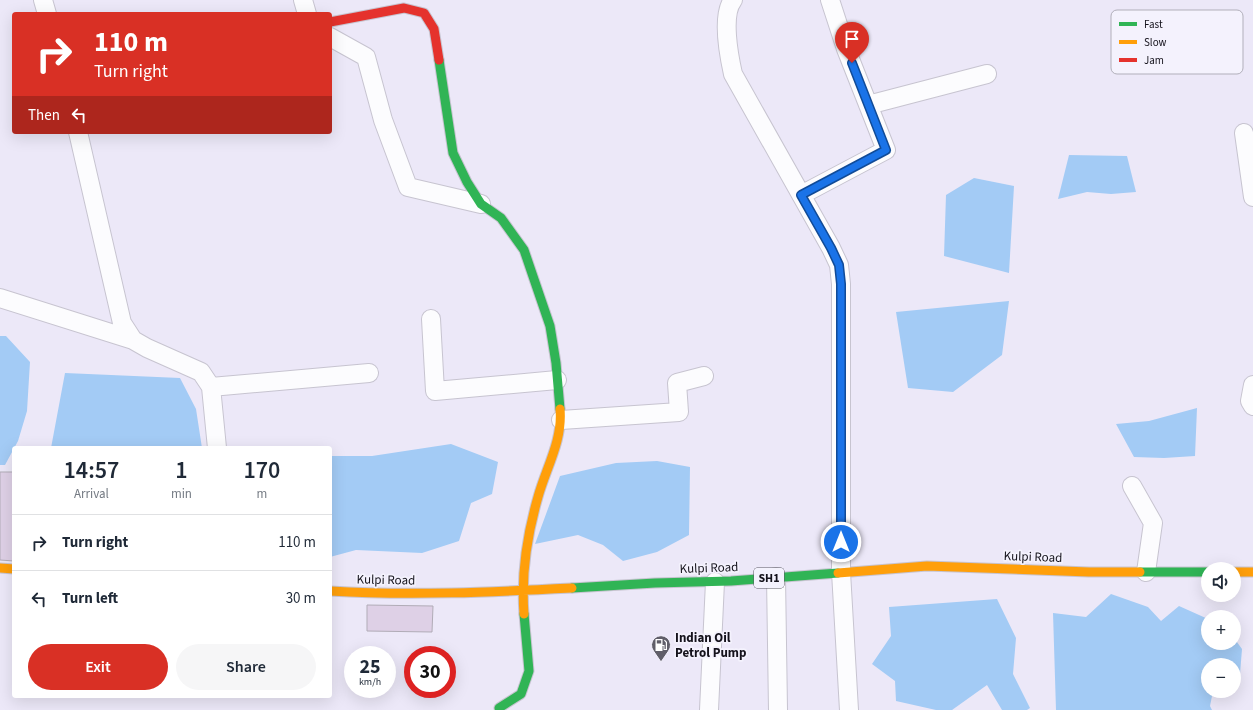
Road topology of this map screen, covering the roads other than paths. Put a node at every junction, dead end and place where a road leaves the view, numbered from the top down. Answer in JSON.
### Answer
{"nodes":[{"id":1,"x":43,"y":0,"type":"edge"},
{"id":2,"x":303,"y":0,"type":"edge"},
{"id":3,"x":733,"y":0,"type":"edge"},
{"id":4,"x":830,"y":0,"type":"edge"},
{"id":5,"x":46,"y":12,"type":"edge"},
{"id":6,"x":306,"y":12,"type":"edge"},
{"id":7,"x":332,"y":22,"type":"edge"},
{"id":8,"x":332,"y":38,"type":"edge"},
{"id":9,"x":987,"y":74,"type":"dead end"},
{"id":10,"x":868,"y":105,"type":"junction"},
{"id":11,"x":1244,"y":133,"type":"dead end"},
{"id":12,"x":78,"y":134,"type":"edge"},
{"id":13,"x":801,"y":195,"type":"junction"},
{"id":14,"x":1253,"y":197,"type":"edge"},
{"id":15,"x":481,"y":204,"type":"junction"},
{"id":16,"x":0,"y":298,"type":"edge"},
{"id":17,"x":431,"y":319,"type":"dead end"},
{"id":18,"x":133,"y":340,"type":"junction"},
{"id":19,"x":369,"y":374,"type":"dead end"},
{"id":20,"x":704,"y":376,"type":"dead end"},
{"id":21,"x":557,"y":380,"type":"junction"},
{"id":22,"x":1253,"y":385,"type":"edge"},
{"id":23,"x":210,"y":387,"type":"junction"},
{"id":24,"x":1253,"y":406,"type":"edge"},
{"id":25,"x":561,"y":420,"type":"junction"},
{"id":26,"x":217,"y":446,"type":"edge"},
{"id":27,"x":1132,"y":486,"type":"dead end"},
{"id":28,"x":0,"y":568,"type":"edge"},
{"id":29,"x":12,"y":569,"type":"edge"},
{"id":30,"x":841,"y":572,"type":"junction"},
{"id":31,"x":1146,"y":572,"type":"junction"},
{"id":32,"x":1201,"y":572,"type":"edge"},
{"id":33,"x":1241,"y":572,"type":"edge"},
{"id":34,"x":1253,"y":572,"type":"edge"},
{"id":35,"x":776,"y":577,"type":"junction"},
{"id":36,"x":715,"y":582,"type":"junction"},
{"id":37,"x":332,"y":591,"type":"edge"},
{"id":38,"x":522,"y":591,"type":"junction"},
{"id":39,"x":499,"y":708,"type":"dead end"},
{"id":40,"x":709,"y":710,"type":"edge"},
{"id":41,"x":778,"y":710,"type":"edge"},
{"id":42,"x":849,"y":710,"type":"edge"}],
"edges":[{"from":1,"to":5,"type":"street"},
{"from":2,"to":6,"type":"street"},
{"from":3,"to":13,"type":"street"},
{"from":4,"to":10,"type":"street"},
{"from":7,"to":15,"type":"main road"},
{"from":8,"to":15,"type":"street"},
{"from":9,"to":10,"type":"street"},
{"from":10,"to":13,"type":"street"},
{"from":11,"to":14,"type":"street"},
{"from":12,"to":18,"type":"street"},
{"from":13,"to":30,"type":"street"},
{"from":15,"to":21,"type":"main road"},
{"from":16,"to":18,"type":"street"},
{"from":17,"to":21,"type":"street"},
{"from":18,"to":23,"type":"street"},
{"from":19,"to":23,"type":"street"},
{"from":20,"to":25,"type":"street"},
{"from":21,"to":25,"type":"main road"},
{"from":22,"to":24,"type":"street"},
{"from":23,"to":26,"type":"street"},
{"from":25,"to":38,"type":"main road"},
{"from":27,"to":31,"type":"street"},
{"from":28,"to":29,"type":"main road"},
{"from":30,"to":31,"type":"main road","name":"Kulpi Road","number":"SH1"},
{"from":30,"to":35,"type":"main road","name":"Kulpi Road","number":"SH1"},
{"from":30,"to":42,"type":"street"},
{"from":31,"to":32,"type":"main road","name":"Kulpi Road","number":"SH1"},
{"from":33,"to":34,"type":"main road"},
{"from":35,"to":36,"type":"main road","name":"Kulpi Road","number":"SH1"},
{"from":35,"to":41,"type":"street"},
{"from":36,"to":38,"type":"main road","name":"Kulpi Road","number":"SH1"},
{"from":36,"to":40,"type":"street"},
{"from":37,"to":38,"type":"main road","name":"Kulpi Road","number":"SH1"},
{"from":38,"to":39,"type":"main road"}]}
